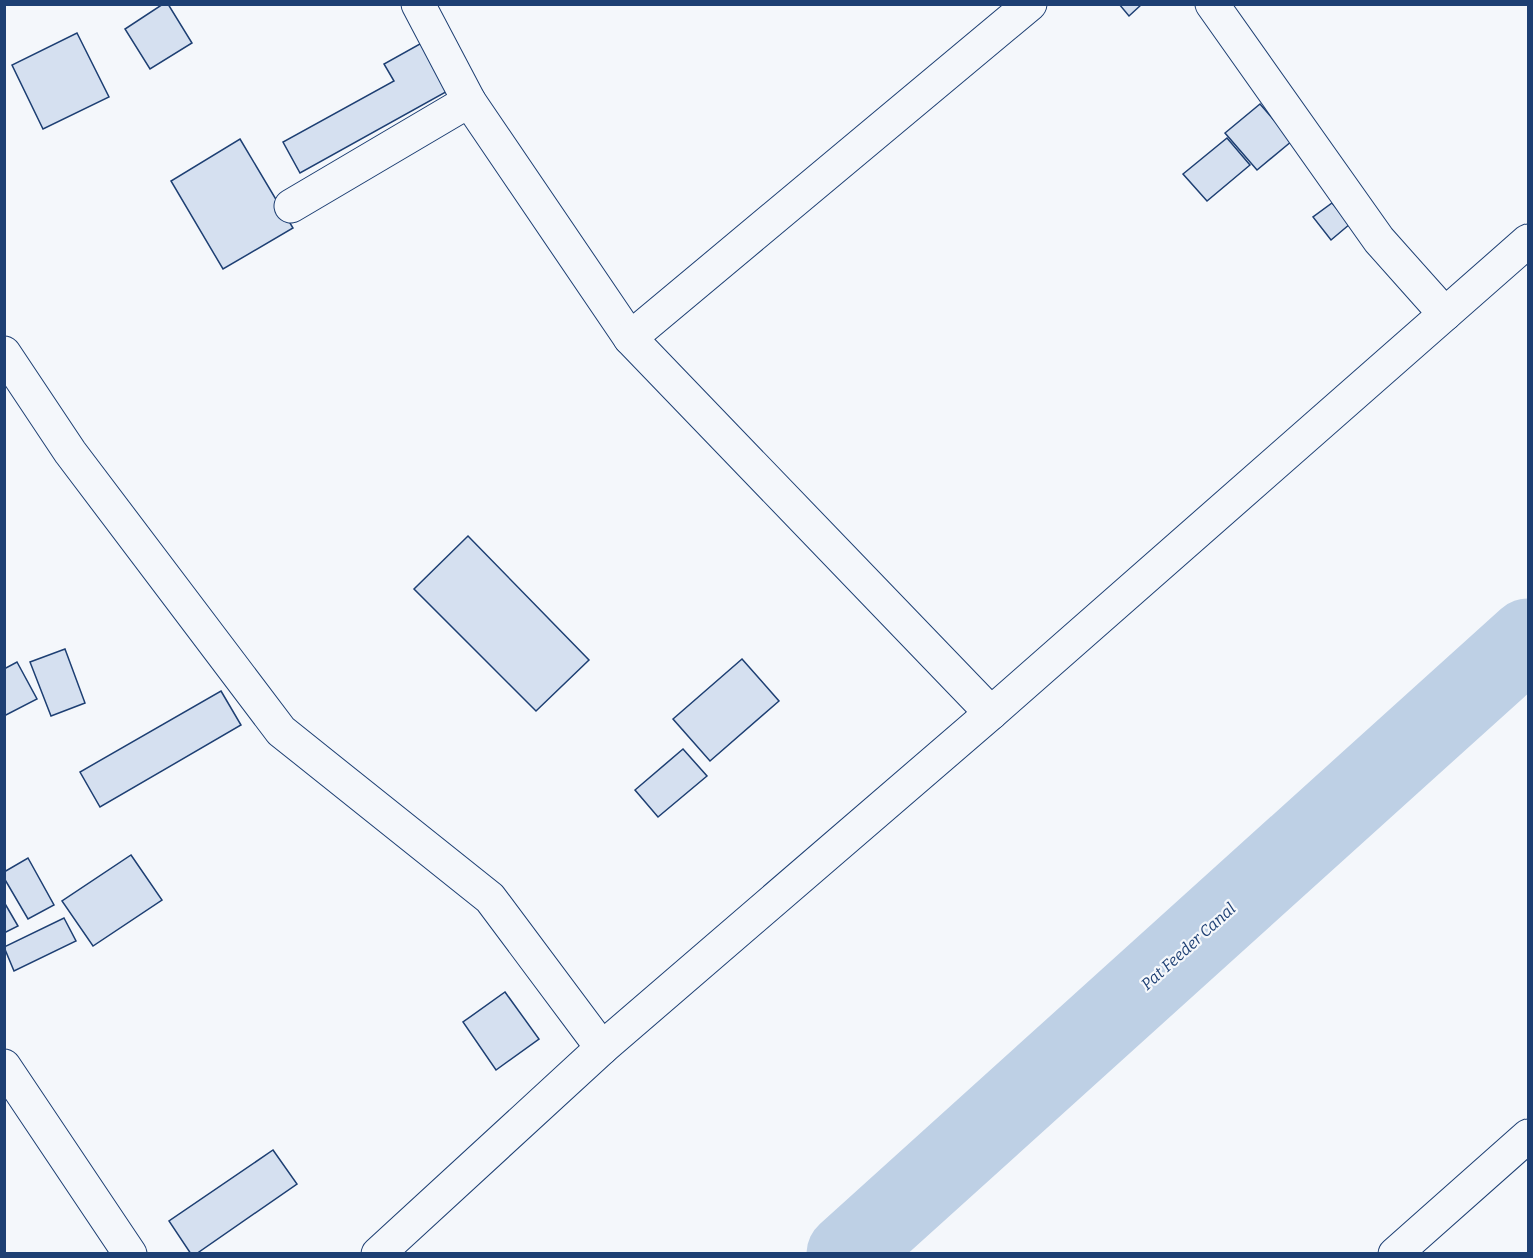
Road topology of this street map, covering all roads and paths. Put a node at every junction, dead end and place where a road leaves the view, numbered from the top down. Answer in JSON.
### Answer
{"nodes":[{"id":1,"x":418,"y":4,"type":"edge"},
{"id":2,"x":1030,"y":4,"type":"edge"},
{"id":3,"x":1212,"y":4,"type":"edge"},
{"id":4,"x":469,"y":101,"type":"junction"},
{"id":5,"x":291,"y":206,"type":"dead end"},
{"id":6,"x":1528,"y":241,"type":"edge"},
{"id":7,"x":1444,"y":314,"type":"junction"},
{"id":8,"x":630,"y":338,"type":"junction"},
{"id":9,"x":4,"y":353,"type":"edge"},
{"id":10,"x":991,"y":713,"type":"junction"},
{"id":11,"x":602,"y":1048,"type":"junction"},
{"id":12,"x":4,"y":1066,"type":"edge"},
{"id":13,"x":1528,"y":1136,"type":"edge"},
{"id":14,"x":130,"y":1254,"type":"edge"},
{"id":15,"x":378,"y":1254,"type":"edge"},
{"id":16,"x":1395,"y":1254,"type":"edge"}],
"edges":[{"from":1,"to":4,"type":"street"},
{"from":2,"to":8,"type":"street"},
{"from":3,"to":7,"type":"street"},
{"from":4,"to":5,"type":"street"},
{"from":4,"to":8,"type":"street"},
{"from":6,"to":7,"type":"street"},
{"from":7,"to":10,"type":"street"},
{"from":8,"to":10,"type":"street"},
{"from":9,"to":11,"type":"street"},
{"from":10,"to":11,"type":"street"},
{"from":11,"to":15,"type":"street"},
{"from":12,"to":14,"type":"street"},
{"from":13,"to":16,"type":"street"}]}
